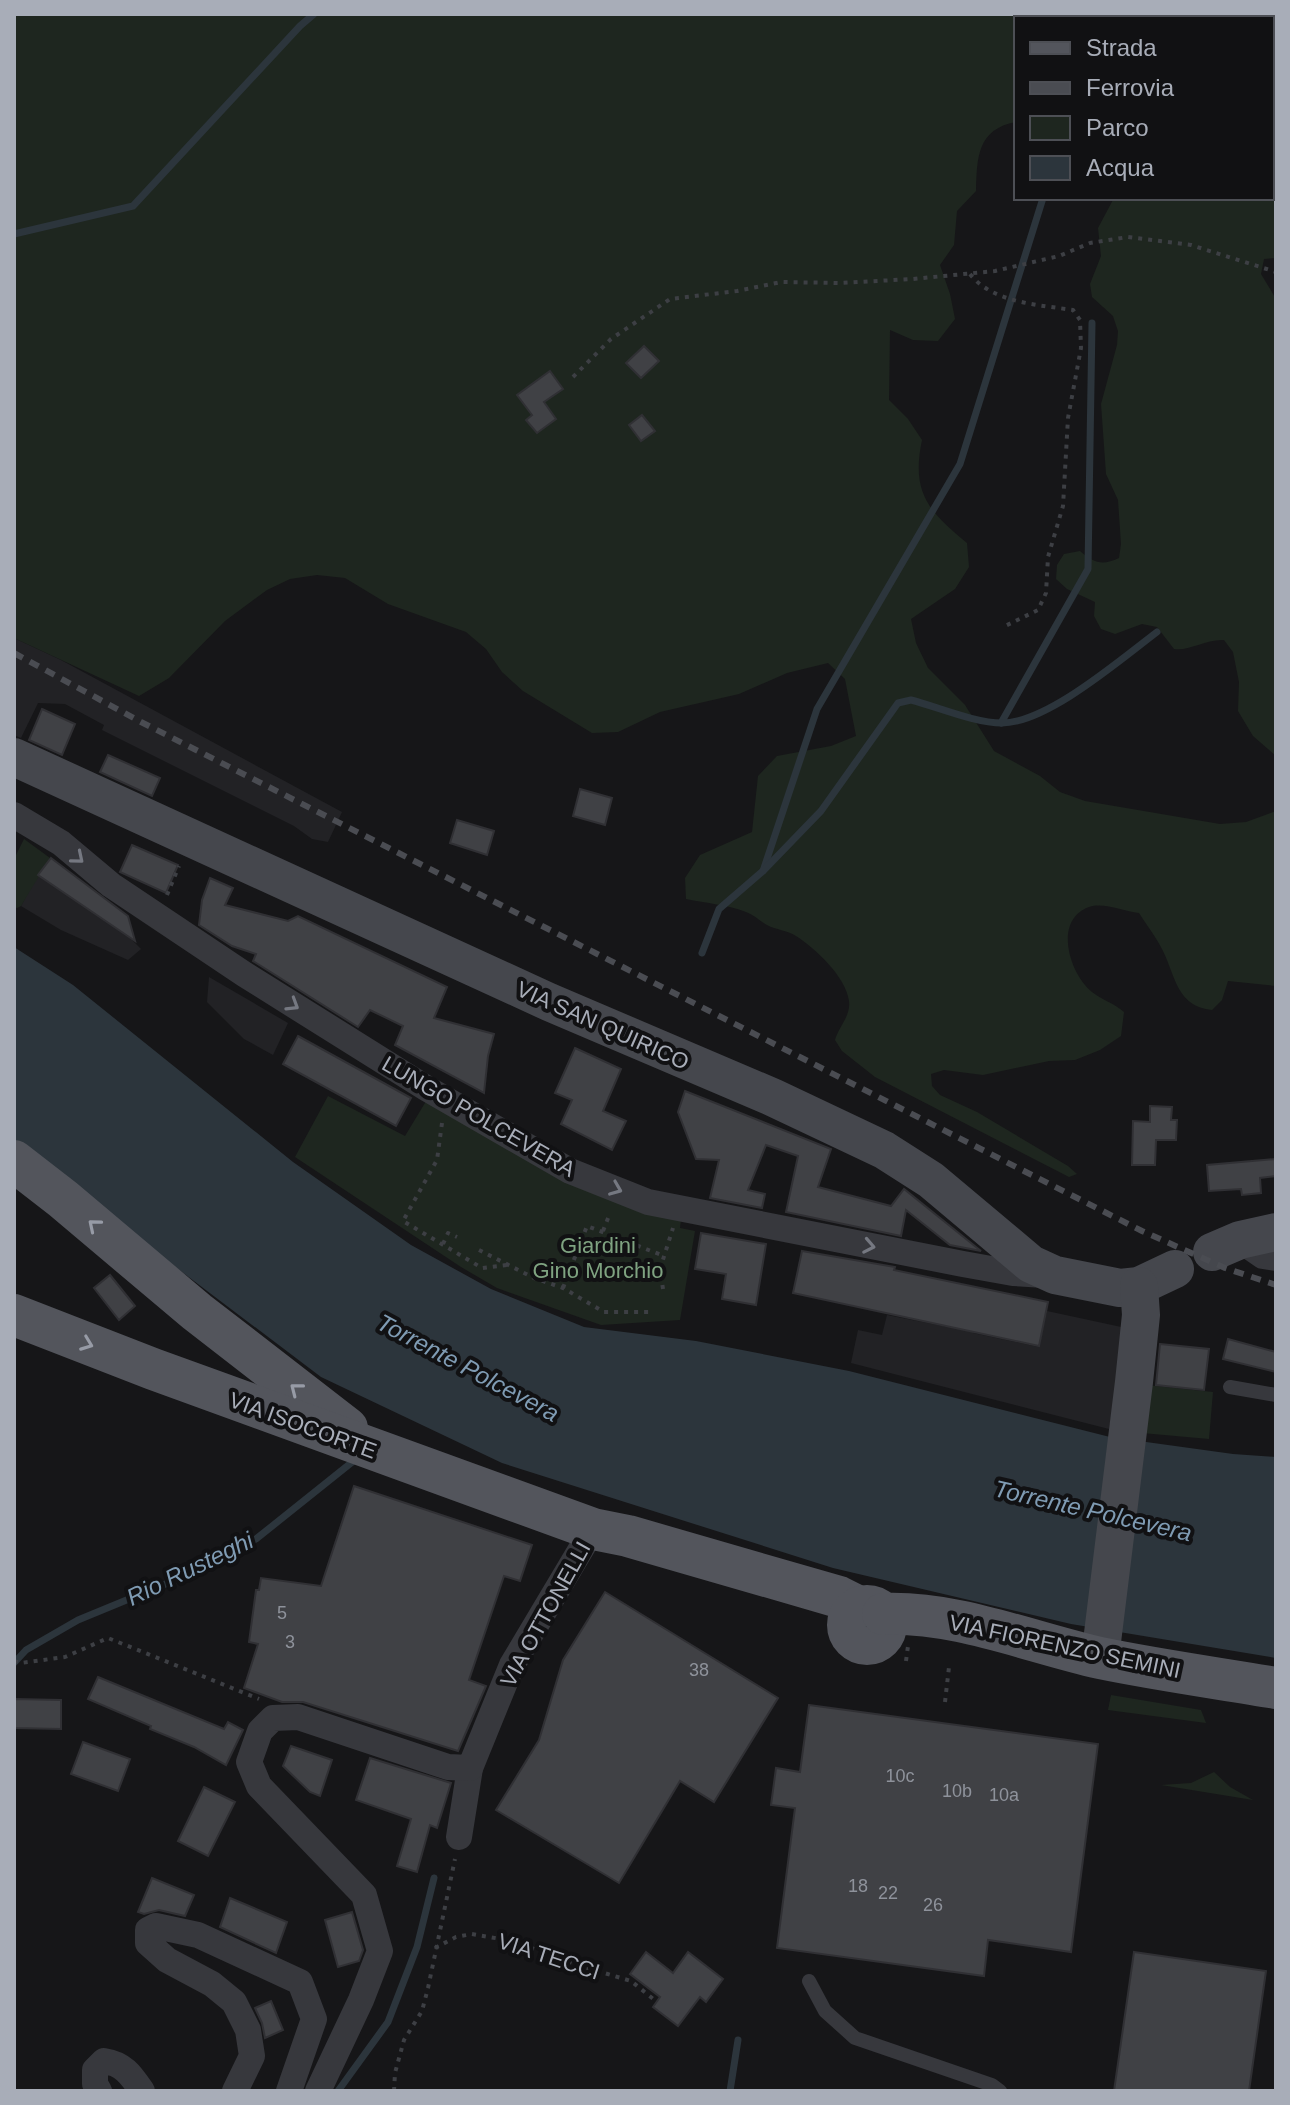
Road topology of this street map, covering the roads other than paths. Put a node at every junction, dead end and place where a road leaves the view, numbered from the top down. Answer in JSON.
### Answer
{"nodes":[{"id":1,"x":18,"y":767,"type":"edge"},
{"id":2,"x":14,"y":815,"type":"edge"},
{"id":3,"x":14,"y":1161,"type":"edge"},
{"id":4,"x":1243,"y":1242,"type":"edge"},
{"id":5,"x":1276,"y":1258,"type":"edge"},
{"id":6,"x":1175,"y":1269,"type":"dead end"},
{"id":7,"x":1055,"y":1275,"type":"junction"},
{"id":8,"x":1139,"y":1286,"type":"junction"},
{"id":9,"x":197,"y":1312,"type":"junction"},
{"id":10,"x":14,"y":1315,"type":"edge"},
{"id":11,"x":153,"y":1369,"type":"junction"},
{"id":12,"x":1230,"y":1387,"type":"dead end"},
{"id":13,"x":1276,"y":1395,"type":"edge"},
{"id":14,"x":380,"y":1453,"type":"junction"},
{"id":15,"x":593,"y":1529,"type":"junction"},
{"id":16,"x":1102,"y":1644,"type":"junction"},
{"id":17,"x":1276,"y":1688,"type":"edge"},
{"id":18,"x":470,"y":1768,"type":"junction"},
{"id":19,"x":459,"y":1837,"type":"road end"},
{"id":20,"x":809,"y":1981,"type":"dead end"},
{"id":21,"x":99,"y":2091,"type":"edge"},
{"id":22,"x":142,"y":2091,"type":"edge"},
{"id":23,"x":235,"y":2091,"type":"edge"},
{"id":24,"x":289,"y":2091,"type":"edge"},
{"id":25,"x":318,"y":2091,"type":"edge"},
{"id":26,"x":1000,"y":2091,"type":"edge"}],
"edges":[{"from":1,"to":7,"type":"main road","name":"VIA SAN QUIRICO"},
{"from":2,"to":7,"type":"street","name":"LUNGO POLCEVERA","one_way":true},
{"from":9,"to":3,"type":"main road","one_way":true},
{"from":4,"to":5,"type":"street"},
{"from":6,"to":8,"type":"main road","name":"VIA SAN QUIRICO"},
{"from":7,"to":8,"type":"main road","name":"VIA SAN QUIRICO"},
{"from":8,"to":16,"type":"main road"},
{"from":9,"to":11,"type":"main road"},
{"from":14,"to":9,"type":"main road","one_way":true},
{"from":10,"to":11,"type":"main road","name":"VIA ISOCORTE","one_way":true},
{"from":11,"to":14,"type":"main road","name":"VIA ISOCORTE"},
{"from":12,"to":13,"type":"lane"},
{"from":14,"to":15,"type":"main road","name":"VIA ISOCORTE"},
{"from":15,"to":16,"type":"main road","name":"VIA FIORENZO SEMINI"},
{"from":15,"to":18,"type":"street","name":"VIA OTTONELLI"},
{"from":16,"to":17,"type":"main road","name":"VIA FIORENZO SEMINI"},
{"from":18,"to":19,"type":"street"},
{"from":18,"to":25,"type":"street"},
{"from":20,"to":26,"type":"lane"},
{"from":21,"to":22,"type":"street"},
{"from":23,"to":24,"type":"street"}]}
